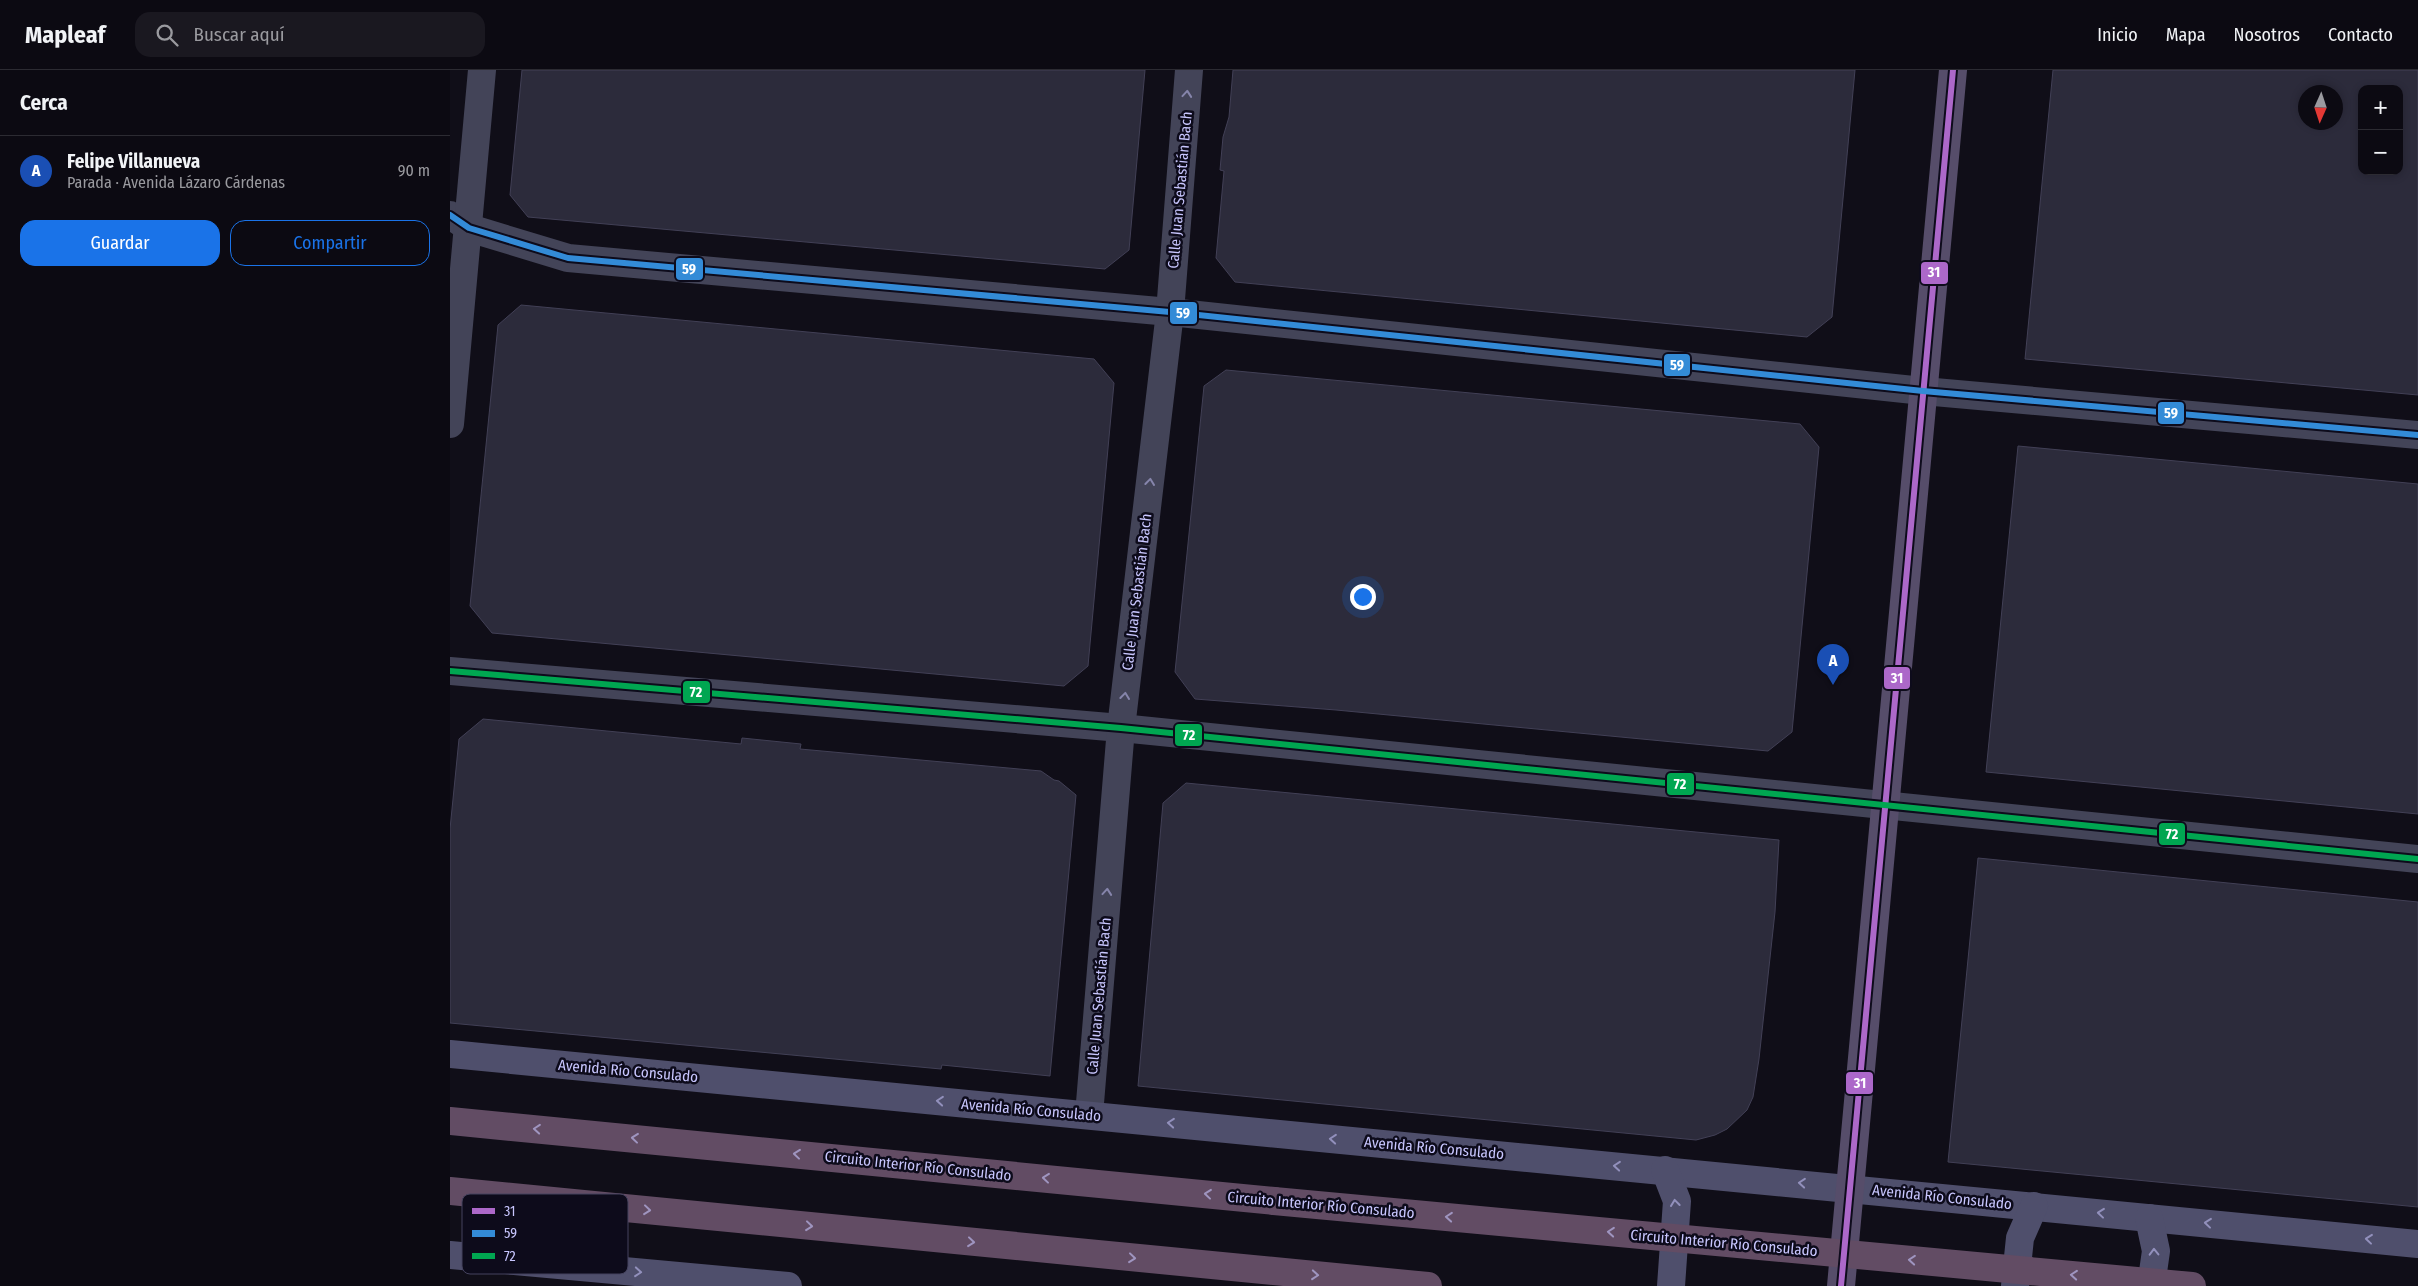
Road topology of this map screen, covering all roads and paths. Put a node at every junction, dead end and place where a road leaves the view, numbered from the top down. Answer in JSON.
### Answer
{"nodes":[{"id":1,"x":482,"y":70,"type":"edge"},
{"id":2,"x":1189,"y":70,"type":"edge"},
{"id":3,"x":1953,"y":70,"type":"edge"},
{"id":4,"x":459,"y":221,"type":"edge"},
{"id":5,"x":1170,"y":312,"type":"junction"},
{"id":6,"x":1923,"y":391,"type":"junction"},
{"id":7,"x":450,"y":424,"type":"edge"},
{"id":8,"x":2418,"y":435,"type":"edge"},
{"id":9,"x":450,"y":671,"type":"edge"},
{"id":10,"x":1121,"y":728,"type":"junction"},
{"id":11,"x":1884,"y":806,"type":"junction"},
{"id":12,"x":2418,"y":859,"type":"edge"},
{"id":13,"x":450,"y":1054,"type":"edge"},
{"id":14,"x":1089,"y":1115,"type":"junction"},
{"id":15,"x":450,"y":1121,"type":"edge"},
{"id":16,"x":1665,"y":1170,"type":"junction"},
{"id":17,"x":1850,"y":1188,"type":"junction"},
{"id":18,"x":450,"y":1190,"type":"edge"},
{"id":19,"x":490,"y":1194,"type":"edge"},
{"id":20,"x":2034,"y":1206,"type":"junction"},
{"id":21,"x":628,"y":1208,"type":"edge"},
{"id":22,"x":2149,"y":1218,"type":"junction"},
{"id":23,"x":2418,"y":1244,"type":"edge"},
{"id":24,"x":628,"y":1271,"type":"edge"},
{"id":25,"x":788,"y":1286,"type":"edge"},
{"id":26,"x":1428,"y":1286,"type":"edge"},
{"id":27,"x":1671,"y":1286,"type":"edge"},
{"id":28,"x":1841,"y":1286,"type":"edge"},
{"id":29,"x":2015,"y":1286,"type":"edge"},
{"id":30,"x":2151,"y":1286,"type":"edge"},
{"id":31,"x":2192,"y":1286,"type":"edge"}],
"edges":[{"from":1,"to":4,"type":"street"},
{"from":5,"to":2,"type":"street","name":"Calle Juan Sebastián Bach","one_way":true},
{"from":3,"to":6,"type":"main road"},
{"from":4,"to":5,"type":"street"},
{"from":4,"to":7,"type":"street"},
{"from":5,"to":6,"type":"street"},
{"from":10,"to":5,"type":"street","name":"Calle Juan Sebastián Bach","one_way":true},
{"from":6,"to":8,"type":"street"},
{"from":6,"to":11,"type":"main road"},
{"from":9,"to":10,"type":"street"},
{"from":10,"to":11,"type":"street"},
{"from":14,"to":10,"type":"street","name":"Calle Juan Sebastián Bach","one_way":true},
{"from":11,"to":12,"type":"street"},
{"from":11,"to":17,"type":"main road"},
{"from":14,"to":13,"type":"main road","name":"Avenida Río Consulado","one_way":true},
{"from":16,"to":14,"type":"main road","name":"Avenida Río Consulado","one_way":true},
{"from":31,"to":15,"type":"highway","name":"Circuito Interior Río Consulado","one_way":true,"bridge":true},
{"from":17,"to":16,"type":"main road","name":"Avenida Río Consulado","one_way":true},
{"from":27,"to":16,"type":"main road","one_way":true},
{"from":17,"to":20,"type":"main road","name":"Avenida Río Consulado"},
{"from":17,"to":28,"type":"main road"},
{"from":18,"to":19,"type":"highway","one_way":true},
{"from":22,"to":20,"type":"main road","name":"Avenida Río Consulado","one_way":true},
{"from":20,"to":29,"type":"main road"},
{"from":21,"to":26,"type":"highway","one_way":true},
{"from":23,"to":22,"type":"main road","name":"Avenida Río Consulado","one_way":true},
{"from":30,"to":22,"type":"main road","one_way":true},
{"from":24,"to":25,"type":"main road","one_way":true}]}
